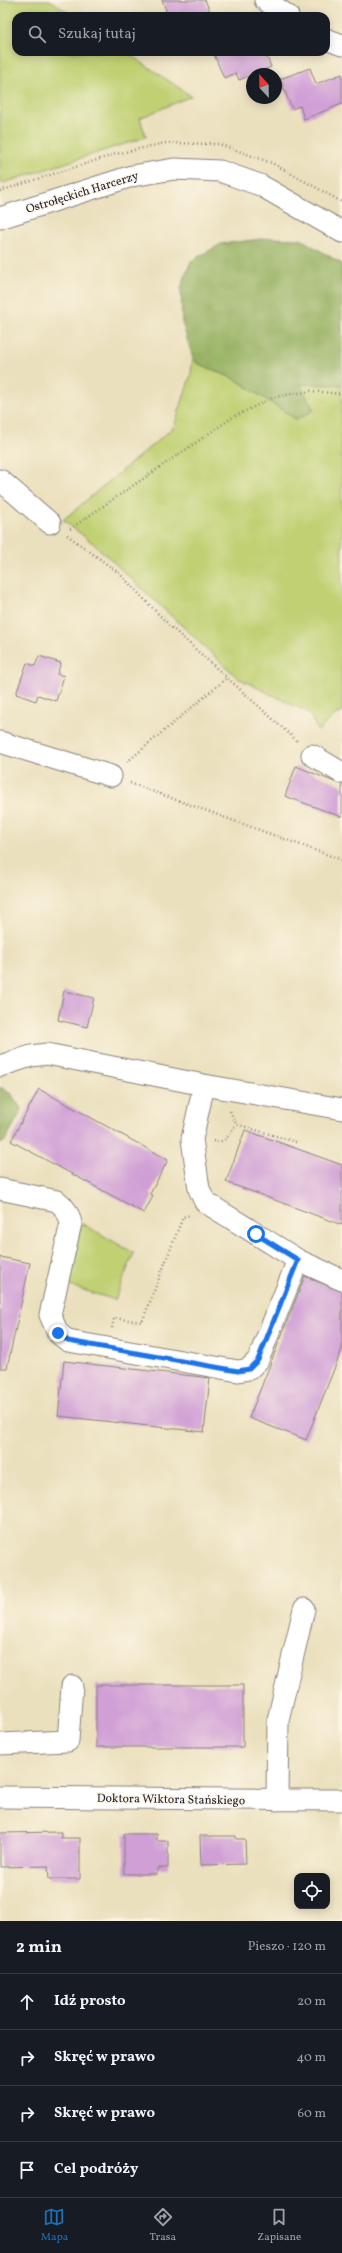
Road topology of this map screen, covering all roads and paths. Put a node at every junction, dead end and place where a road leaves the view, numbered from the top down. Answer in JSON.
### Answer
{"nodes":[{"id":1,"x":265,"y":0,"type":"edge"},
{"id":2,"x":282,"y":12,"type":"edge"},
{"id":3,"x":330,"y":40,"type":"edge"},
{"id":4,"x":342,"y":45,"type":"edge"},
{"id":5,"x":0,"y":218,"type":"edge"},
{"id":6,"x":342,"y":232,"type":"edge"},
{"id":7,"x":342,"y":394,"type":"edge"},
{"id":8,"x":0,"y":480,"type":"edge"},
{"id":9,"x":57,"y":528,"type":"junction"},
{"id":10,"x":228,"y":677,"type":"junction"},
{"id":11,"x":0,"y":742,"type":"edge"},
{"id":12,"x":312,"y":755,"type":"joint"},
{"id":13,"x":342,"y":772,"type":"edge"},
{"id":14,"x":111,"y":776,"type":"junction"},
{"id":15,"x":342,"y":860,"type":"edge"},
{"id":16,"x":0,"y":1066,"type":"edge"},
{"id":17,"x":204,"y":1085,"type":"junction"},
{"id":18,"x":225,"y":1089,"type":"junction"},
{"id":19,"x":342,"y":1109,"type":"edge"},
{"id":20,"x":236,"y":1124,"type":"junction"},
{"id":21,"x":193,"y":1137,"type":"junction"},
{"id":22,"x":296,"y":1142,"type":"dead end"},
{"id":23,"x":0,"y":1189,"type":"edge"},
{"id":24,"x":197,"y":1217,"type":"dead end"},
{"id":25,"x":298,"y":1260,"type":"junction"},
{"id":26,"x":342,"y":1280,"type":"edge"},
{"id":27,"x":111,"y":1330,"type":"dead end"},
{"id":28,"x":304,"y":1609,"type":"dead end"},
{"id":29,"x":72,"y":1686,"type":"dead end"},
{"id":30,"x":0,"y":1744,"type":"edge"},
{"id":31,"x":0,"y":1797,"type":"edge"},
{"id":32,"x":277,"y":1800,"type":"junction"},
{"id":33,"x":342,"y":1800,"type":"edge"}],
"edges":[{"from":1,"to":2,"type":"street"},
{"from":3,"to":4,"type":"street"},
{"from":5,"to":6,"type":"street","name":"Ostrołęckich Harcerzy"},
{"from":7,"to":9,"type":"path"},
{"from":8,"to":9,"type":"street"},
{"from":9,"to":10,"type":"path"},
{"from":10,"to":12,"type":"path"},
{"from":10,"to":14,"type":"path"},
{"from":11,"to":14,"type":"street"},
{"from":12,"to":13,"type":"street"},
{"from":14,"to":15,"type":"path"},
{"from":16,"to":17,"type":"street"},
{"from":17,"to":18,"type":"street"},
{"from":17,"to":21,"type":"street"},
{"from":18,"to":19,"type":"street"},
{"from":18,"to":20,"type":"path"},
{"from":20,"to":21,"type":"path"},
{"from":20,"to":22,"type":"path"},
{"from":21,"to":25,"type":"street"},
{"from":23,"to":25,"type":"street"},
{"from":24,"to":27,"type":"path"},
{"from":25,"to":26,"type":"street"},
{"from":28,"to":32,"type":"street"},
{"from":29,"to":30,"type":"street"},
{"from":31,"to":32,"type":"street","name":"Doktora Wiktora Stańskiego"},
{"from":32,"to":33,"type":"street","name":"Doktora Wiktora Stańskiego"}]}
